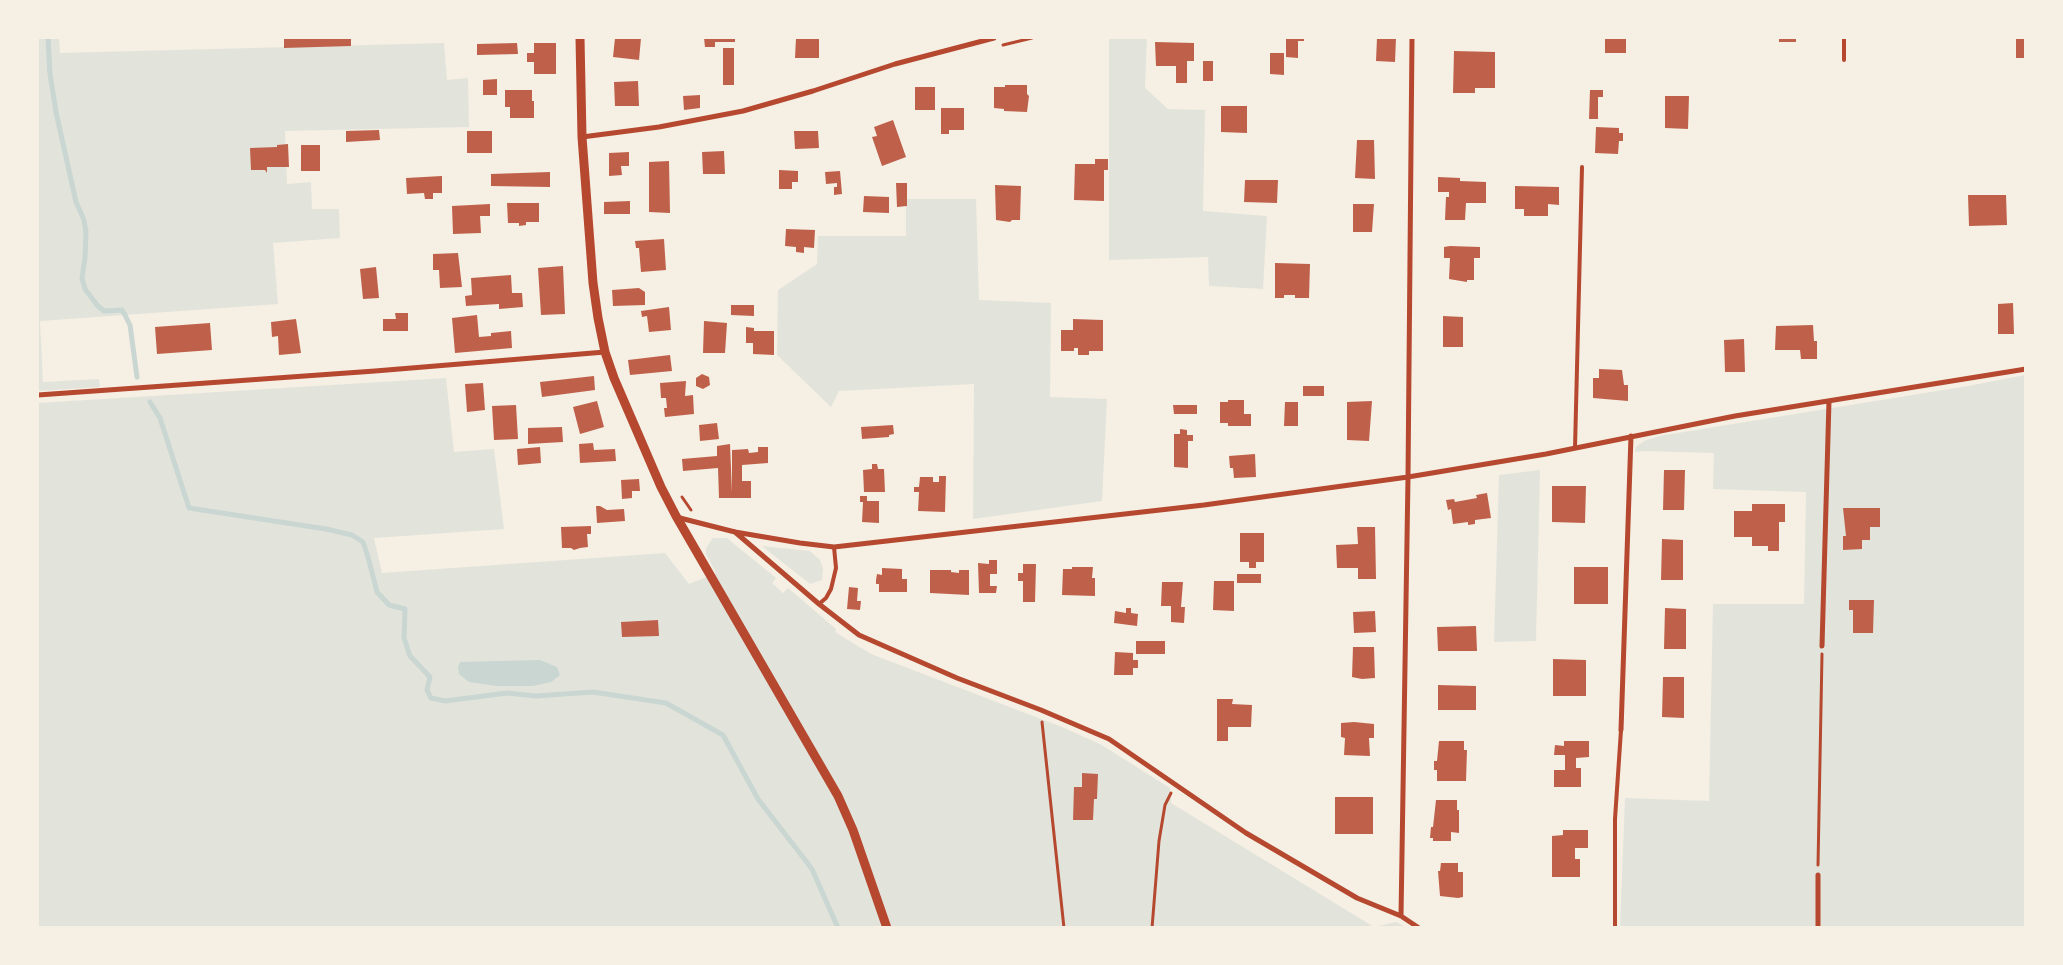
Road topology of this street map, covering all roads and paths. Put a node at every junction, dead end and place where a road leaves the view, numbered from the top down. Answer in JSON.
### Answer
{"nodes":[{"id":1,"x":580,"y":38,"type":"edge"},
{"id":2,"x":994,"y":38,"type":"edge"},
{"id":3,"x":1032,"y":38,"type":"edge"},
{"id":4,"x":1412,"y":38,"type":"edge"},
{"id":5,"x":1844,"y":38,"type":"edge"},
{"id":6,"x":998,"y":46,"type":"dead end"},
{"id":7,"x":1844,"y":60,"type":"dead end"},
{"id":8,"x":582,"y":137,"type":"junction"},
{"id":9,"x":1582,"y":167,"type":"dead end"},
{"id":10,"x":606,"y":352,"type":"junction"},
{"id":11,"x":2026,"y":370,"type":"edge"},
{"id":12,"x":38,"y":395,"type":"edge"},
{"id":13,"x":1829,"y":401,"type":"junction"},
{"id":14,"x":1631,"y":436,"type":"junction"},
{"id":15,"x":1575,"y":448,"type":"junction"},
{"id":16,"x":1408,"y":477,"type":"junction"},
{"id":17,"x":680,"y":494,"type":"dead end"},
{"id":18,"x":676,"y":516,"type":"junction"},
{"id":19,"x":700,"y":523,"type":"junction"},
{"id":20,"x":735,"y":532,"type":"junction"},
{"id":21,"x":834,"y":547,"type":"junction"},
{"id":22,"x":819,"y":604,"type":"junction"},
{"id":23,"x":1822,"y":646,"type":"joint"},
{"id":24,"x":1041,"y":710,"type":"junction"},
{"id":25,"x":1620,"y":730,"type":"joint"},
{"id":26,"x":1174,"y":784,"type":"junction"},
{"id":27,"x":1818,"y":875,"type":"joint"},
{"id":28,"x":1401,"y":916,"type":"junction"},
{"id":29,"x":886,"y":928,"type":"edge"},
{"id":30,"x":1064,"y":928,"type":"edge"},
{"id":31,"x":1152,"y":928,"type":"edge"},
{"id":32,"x":1419,"y":928,"type":"edge"},
{"id":33,"x":1615,"y":928,"type":"edge"},
{"id":34,"x":1818,"y":928,"type":"edge"}],
"edges":[{"from":1,"to":8,"type":"street"},
{"from":2,"to":8,"type":"street"},
{"from":3,"to":6,"type":"path"},
{"from":4,"to":16,"type":"street"},
{"from":5,"to":7,"type":"lane"},
{"from":8,"to":10,"type":"street"},
{"from":9,"to":15,"type":"lane"},
{"from":10,"to":12,"type":"street"},
{"from":10,"to":18,"type":"street"},
{"from":11,"to":13,"type":"street"},
{"from":13,"to":14,"type":"street"},
{"from":13,"to":23,"type":"street"},
{"from":14,"to":15,"type":"street"},
{"from":14,"to":25,"type":"street"},
{"from":15,"to":16,"type":"street"},
{"from":16,"to":21,"type":"street"},
{"from":16,"to":28,"type":"street"},
{"from":17,"to":19,"type":"path"},
{"from":18,"to":19,"type":"street"},
{"from":18,"to":29,"type":"street"},
{"from":19,"to":20,"type":"street"},
{"from":20,"to":21,"type":"street"},
{"from":20,"to":22,"type":"street"},
{"from":21,"to":22,"type":"lane"},
{"from":22,"to":24,"type":"street"},
{"from":23,"to":27,"type":"path"},
{"from":24,"to":26,"type":"street"},
{"from":24,"to":30,"type":"path"},
{"from":25,"to":33,"type":"lane"},
{"from":26,"to":28,"type":"street"},
{"from":26,"to":31,"type":"path"},
{"from":27,"to":34,"type":"street"},
{"from":28,"to":32,"type":"street"}]}
